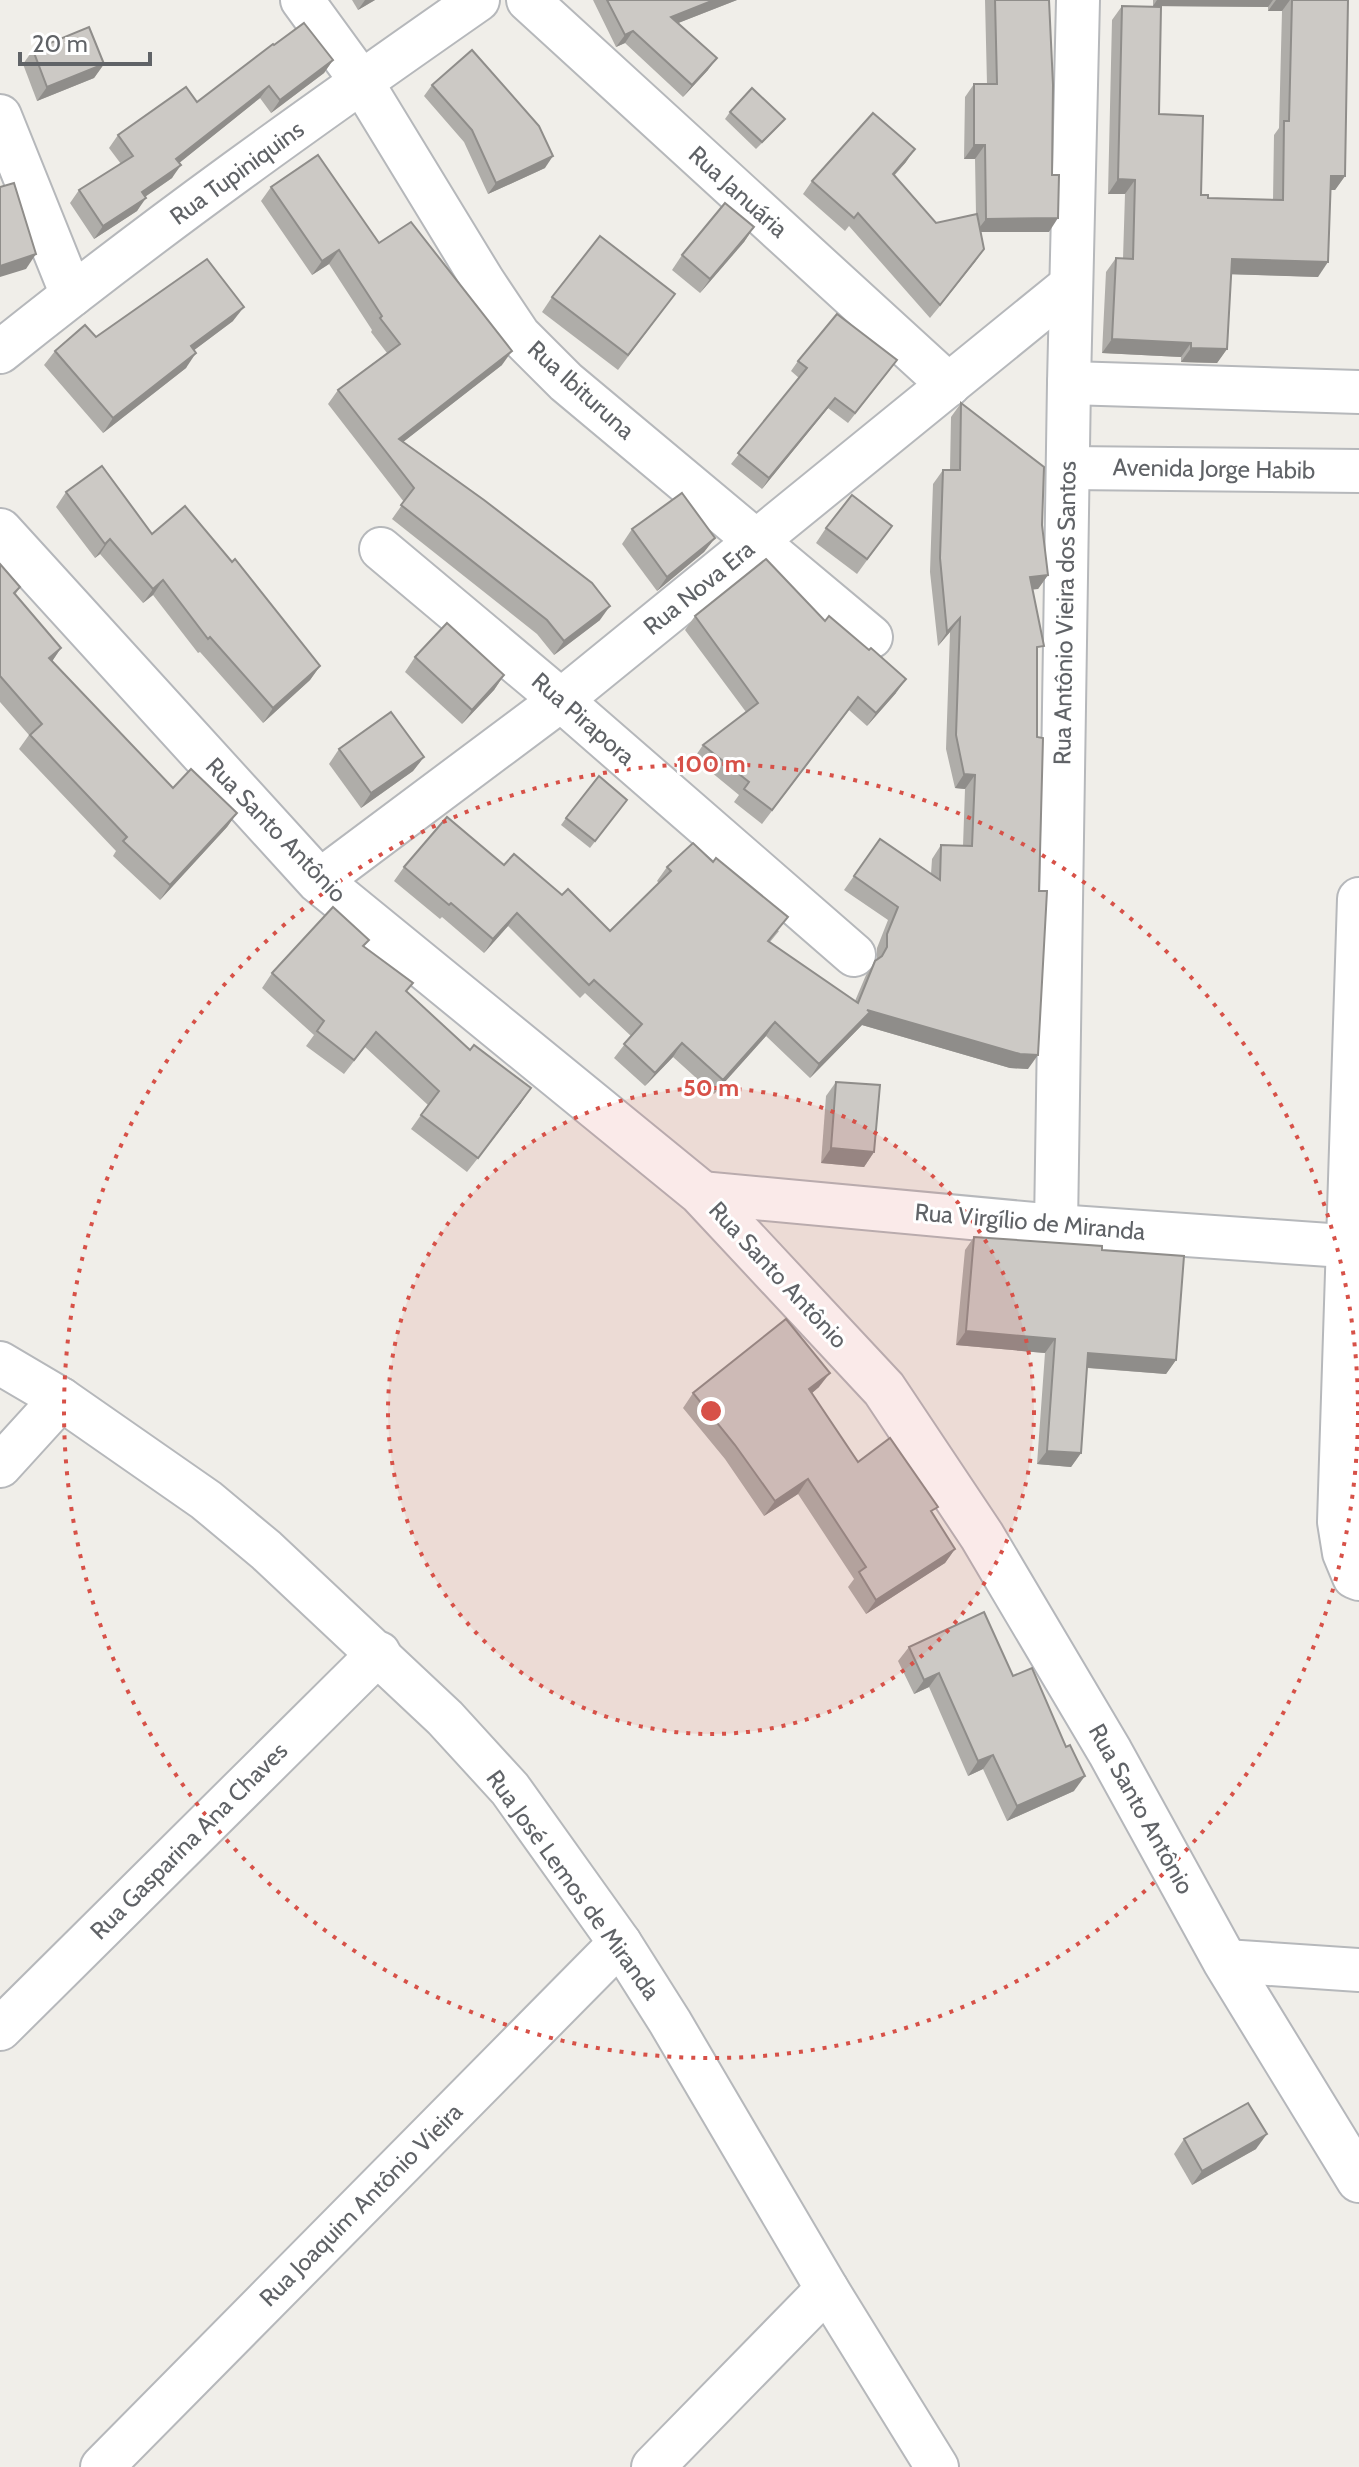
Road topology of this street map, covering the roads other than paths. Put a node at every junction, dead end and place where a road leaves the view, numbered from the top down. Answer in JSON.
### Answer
{"nodes":[{"id":1,"x":302,"y":0,"type":"edge"},
{"id":2,"x":478,"y":0,"type":"edge"},
{"id":3,"x":528,"y":0,"type":"edge"},
{"id":4,"x":1078,"y":0,"type":"edge"},
{"id":5,"x":361,"y":81,"type":"junction"},
{"id":6,"x":0,"y":116,"type":"edge"},
{"id":7,"x":1071,"y":285,"type":"junction"},
{"id":8,"x":72,"y":295,"type":"junction"},
{"id":9,"x":7,"y":342,"type":"edge"},
{"id":10,"x":1069,"y":383,"type":"junction"},
{"id":11,"x":949,"y":385,"type":"junction"},
{"id":12,"x":1359,"y":392,"type":"edge"},
{"id":13,"x":1068,"y":468,"type":"junction"},
{"id":14,"x":1359,"y":471,"type":"edge"},
{"id":15,"x":0,"y":531,"type":"edge"},
{"id":16,"x":756,"y":540,"type":"junction"},
{"id":17,"x":381,"y":549,"type":"dead end"},
{"id":18,"x":871,"y":637,"type":"dead end"},
{"id":19,"x":561,"y":700,"type":"junction"},
{"id":20,"x":319,"y":881,"type":"junction"},
{"id":21,"x":1359,"y":899,"type":"edge"},
{"id":22,"x":854,"y":955,"type":"dead end"},
{"id":23,"x":701,"y":1193,"type":"junction"},
{"id":24,"x":1056,"y":1226,"type":"junction"},
{"id":25,"x":1354,"y":1247,"type":"edge"},
{"id":26,"x":0,"y":1363,"type":"edge"},
{"id":27,"x":61,"y":1399,"type":"junction"},
{"id":28,"x":0,"y":1466,"type":"edge"},
{"id":29,"x":1356,"y":1578,"type":"edge"},
{"id":30,"x":379,"y":1653,"type":"junction"},
{"id":31,"x":620,"y":1943,"type":"junction"},
{"id":32,"x":1225,"y":1961,"type":"junction"},
{"id":33,"x":1359,"y":1970,"type":"edge"},
{"id":34,"x":0,"y":2029,"type":"edge"},
{"id":35,"x":1359,"y":2180,"type":"edge"},
{"id":36,"x":827,"y":2289,"type":"junction"},
{"id":37,"x":102,"y":2467,"type":"edge"},
{"id":38,"x":653,"y":2467,"type":"edge"},
{"id":39,"x":937,"y":2467,"type":"edge"}],
"edges":[{"from":1,"to":5,"type":"street","name":"Rua Ibituruna"},
{"from":2,"to":5,"type":"street","name":"Rua Tupiniquins"},
{"from":3,"to":11,"type":"street","name":"Rua Januária"},
{"from":4,"to":7,"type":"street","name":"Rua Antônio Vieira dos Santos"},
{"from":5,"to":8,"type":"street","name":"Rua Tupiniquins"},
{"from":5,"to":16,"type":"street","name":"Rua Ibituruna"},
{"from":6,"to":8,"type":"street"},
{"from":7,"to":10,"type":"street","name":"Rua Antônio Vieira dos Santos"},
{"from":7,"to":11,"type":"street","name":"Rua Nova Era"},
{"from":8,"to":9,"type":"street","name":"Rua Tupiniquins"},
{"from":10,"to":12,"type":"street"},
{"from":10,"to":13,"type":"street","name":"Rua Antônio Vieira dos Santos"},
{"from":11,"to":16,"type":"street","name":"Rua Nova Era"},
{"from":13,"to":14,"type":"street","name":"Avenida Jorge Habib"},
{"from":13,"to":24,"type":"street","name":"Rua Antônio Vieira dos Santos"},
{"from":15,"to":20,"type":"street","name":"Rua Santo Antônio"},
{"from":16,"to":18,"type":"street","name":"Rua Ibituruna"},
{"from":16,"to":19,"type":"street","name":"Rua Nova Era"},
{"from":17,"to":19,"type":"street","name":"Rua Pirapora"},
{"from":19,"to":20,"type":"street","name":"Rua Nova Era"},
{"from":19,"to":22,"type":"street","name":"Rua Pirapora"},
{"from":20,"to":23,"type":"street","name":"Rua Santo Antônio"},
{"from":21,"to":25,"type":"street"},
{"from":23,"to":24,"type":"street","name":"Rua Virgílio de Miranda"},
{"from":23,"to":32,"type":"street","name":"Rua Santo Antônio"},
{"from":24,"to":25,"type":"street","name":"Rua Virgílio de Miranda"},
{"from":25,"to":29,"type":"street"},
{"from":26,"to":27,"type":"street","name":"Rua José Lemos de Miranda"},
{"from":27,"to":28,"type":"street"},
{"from":27,"to":30,"type":"street","name":"Rua José Lemos de Miranda"},
{"from":30,"to":31,"type":"street","name":"Rua José Lemos de Miranda"},
{"from":30,"to":34,"type":"street","name":"Rua Gasparina Ana Chaves"},
{"from":31,"to":36,"type":"street","name":"Rua José Lemos de Miranda"},
{"from":31,"to":37,"type":"street","name":"Rua Joaquim Antônio Vieira"},
{"from":32,"to":33,"type":"street"},
{"from":32,"to":35,"type":"street","name":"Rua Santo Antônio"},
{"from":36,"to":38,"type":"street"},
{"from":36,"to":39,"type":"street","name":"Rua José Lemos de Miranda"}]}
